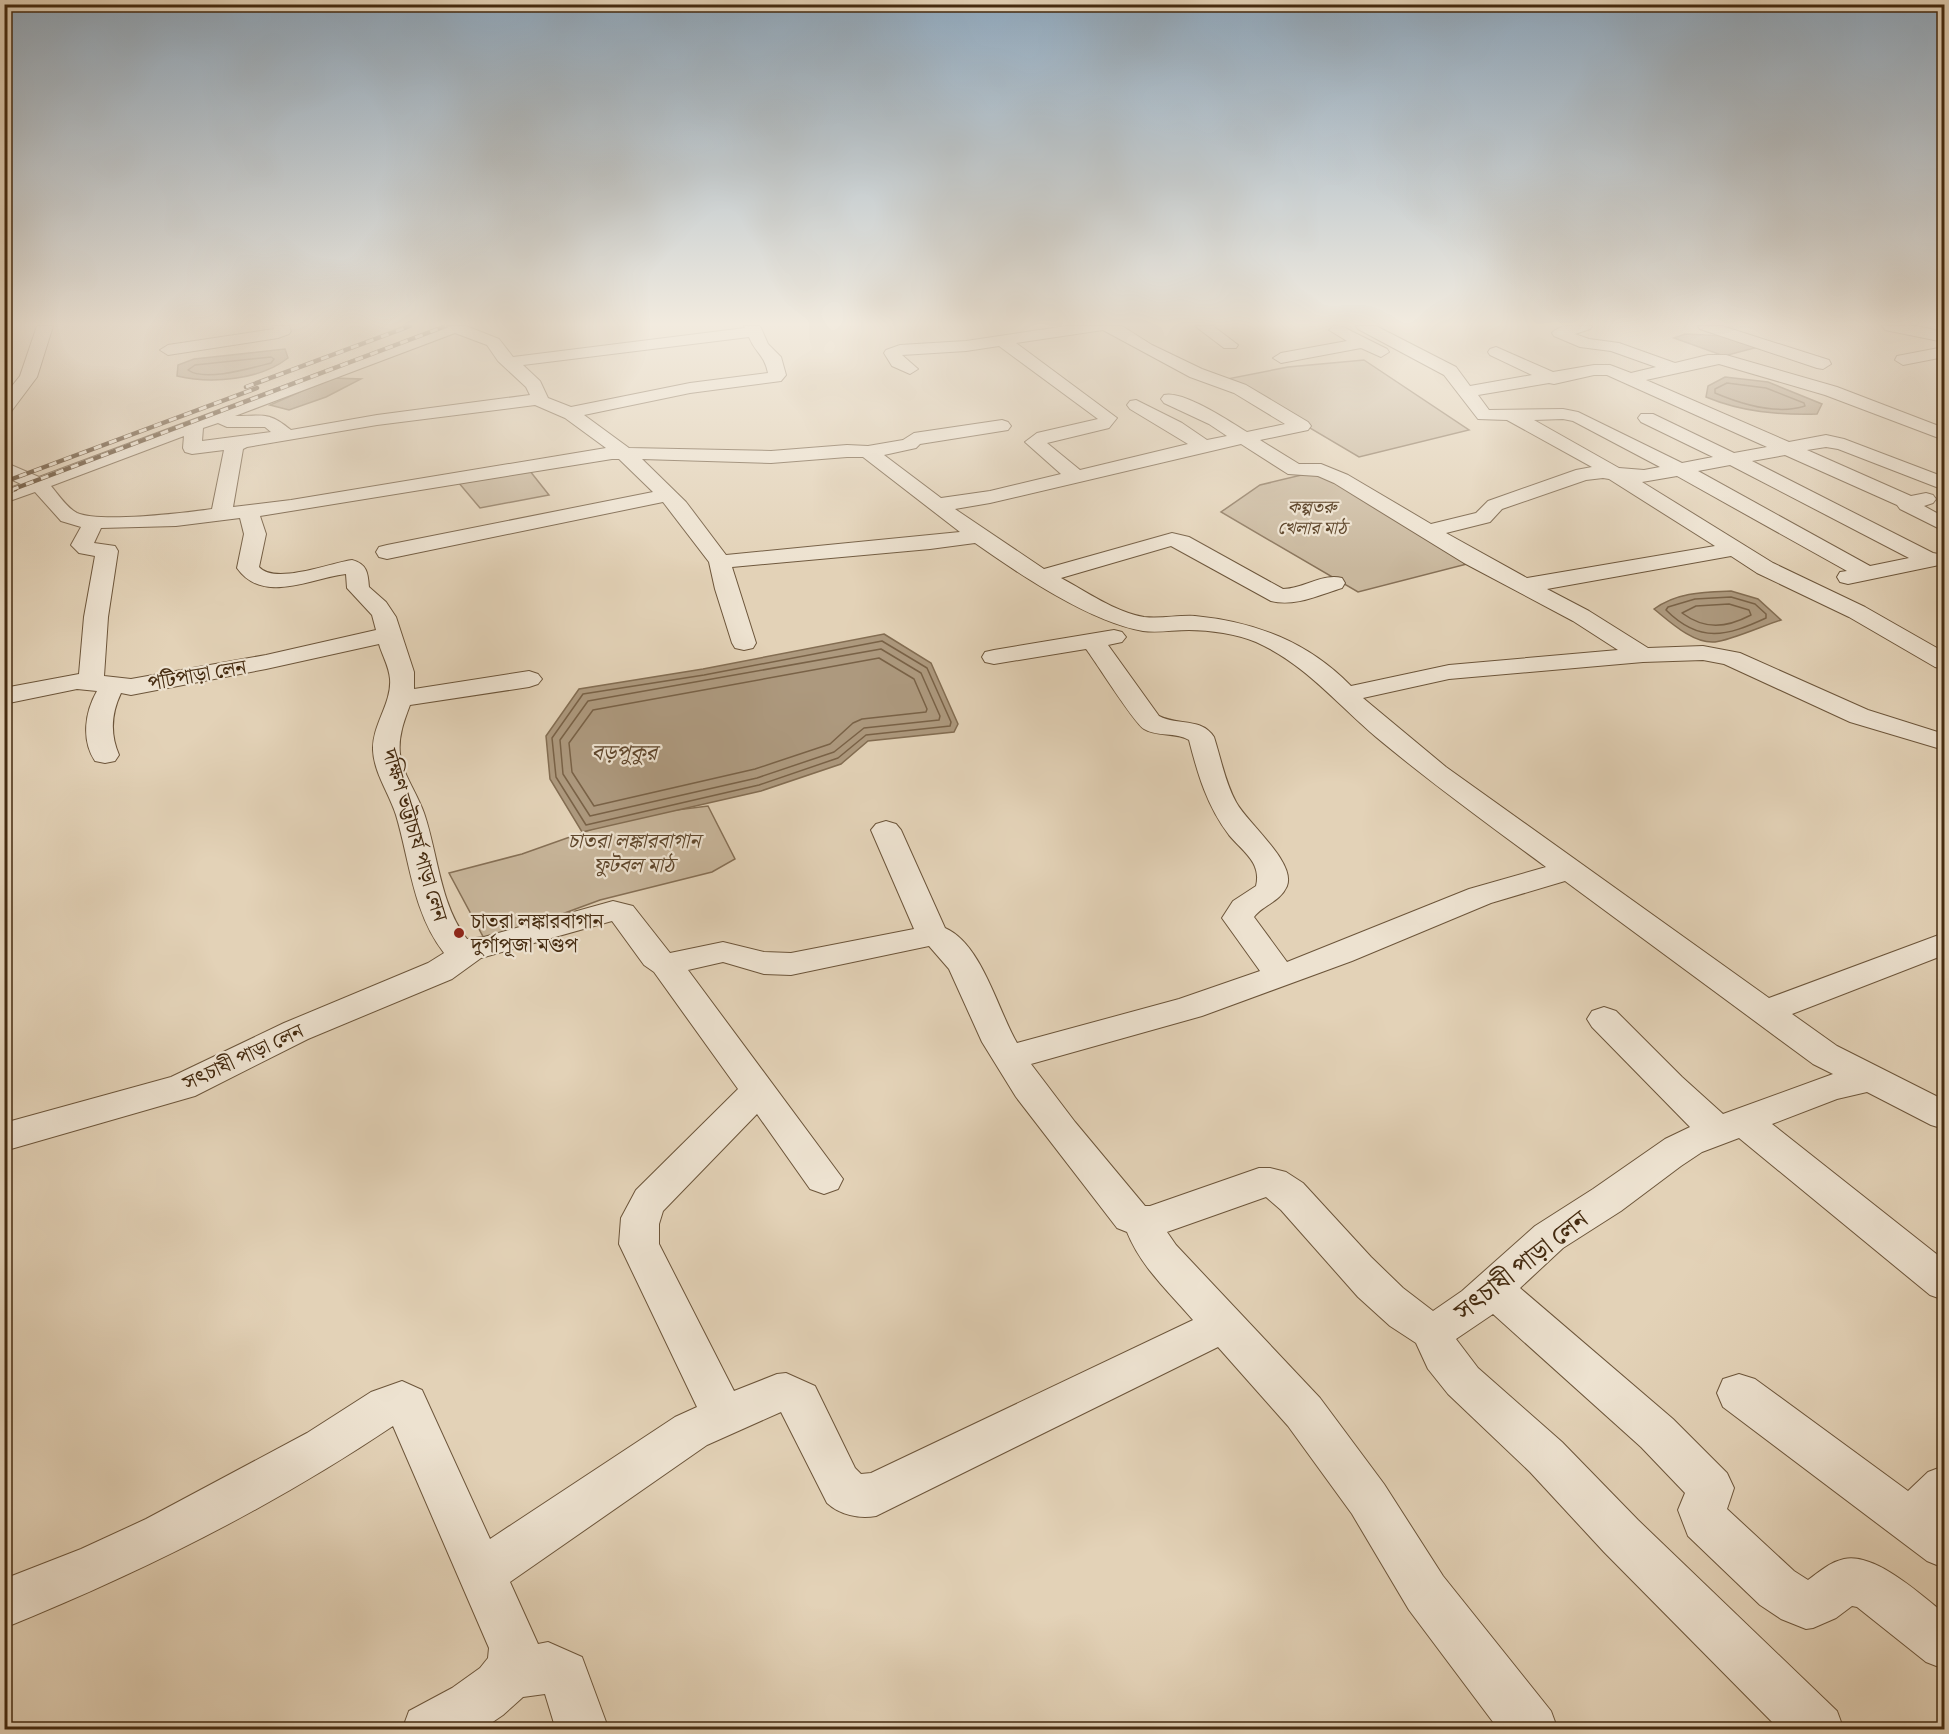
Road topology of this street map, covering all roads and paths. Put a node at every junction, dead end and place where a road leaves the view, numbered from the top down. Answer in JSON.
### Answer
{"nodes":[{"id":1,"x":242,"y":407,"type":"edge"},
{"id":2,"x":478,"y":407,"type":"edge"},
{"id":3,"x":556,"y":407,"type":"edge"},
{"id":4,"x":599,"y":407,"type":"edge"},
{"id":5,"x":1093,"y":407,"type":"edge"},
{"id":6,"x":1139,"y":407,"type":"edge"},
{"id":7,"x":1188,"y":407,"type":"edge"},
{"id":8,"x":1270,"y":407,"type":"edge"},
{"id":9,"x":1477,"y":407,"type":"edge"},
{"id":10,"x":1695,"y":407,"type":"edge"},
{"id":11,"x":1871,"y":407,"type":"edge"},
{"id":12,"x":1944,"y":410,"type":"edge"},
{"id":13,"x":569,"y":413,"type":"junction"},
{"id":14,"x":1513,"y":416,"type":"junction"},
{"id":15,"x":1647,"y":418,"type":"dead end"},
{"id":16,"x":1906,"y":421,"type":"junction"},
{"id":17,"x":197,"y":424,"type":"junction"},
{"id":18,"x":1002,"y":426,"type":"dead end"},
{"id":19,"x":1944,"y":434,"type":"edge"},
{"id":20,"x":287,"y":436,"type":"junction"},
{"id":21,"x":1243,"y":438,"type":"junction"},
{"id":22,"x":242,"y":442,"type":"junction"},
{"id":23,"x":1203,"y":446,"type":"junction"},
{"id":24,"x":1787,"y":448,"type":"junction"},
{"id":25,"x":623,"y":452,"type":"junction"},
{"id":26,"x":868,"y":452,"type":"junction"},
{"id":27,"x":1733,"y":459,"type":"junction"},
{"id":28,"x":1706,"y":464,"type":"junction"},
{"id":29,"x":4,"y":468,"type":"edge"},
{"id":30,"x":1679,"y":469,"type":"junction"},
{"id":31,"x":1618,"y":475,"type":"junction"},
{"id":32,"x":1076,"y":476,"type":"junction"},
{"id":33,"x":38,"y":484,"type":"junction"},
{"id":34,"x":1944,"y":484,"type":"edge"},
{"id":35,"x":668,"y":495,"type":"junction"},
{"id":36,"x":1944,"y":495,"type":"edge"},
{"id":37,"x":4,"y":497,"type":"edge"},
{"id":38,"x":1909,"y":503,"type":"junction"},
{"id":39,"x":939,"y":505,"type":"junction"},
{"id":40,"x":249,"y":512,"type":"junction"},
{"id":41,"x":221,"y":515,"type":"junction"},
{"id":42,"x":94,"y":522,"type":"junction"},
{"id":43,"x":1944,"y":525,"type":"edge"},
{"id":44,"x":1428,"y":531,"type":"junction"},
{"id":45,"x":978,"y":536,"type":"junction"},
{"id":46,"x":1735,"y":549,"type":"junction"},
{"id":47,"x":387,"y":552,"type":"dead end"},
{"id":48,"x":1937,"y":559,"type":"edge"},
{"id":49,"x":720,"y":562,"type":"junction"},
{"id":50,"x":1898,"y":566,"type":"junction"},
{"id":51,"x":1868,"y":573,"type":"junction"},
{"id":52,"x":1041,"y":577,"type":"junction"},
{"id":53,"x":1334,"y":583,"type":"dead end"},
{"id":54,"x":1523,"y":586,"type":"junction"},
{"id":55,"x":1803,"y":587,"type":"junction"},
{"id":56,"x":1173,"y":624,"type":"junction"},
{"id":57,"x":389,"y":634,"type":"junction"},
{"id":58,"x":1094,"y":641,"type":"junction"},
{"id":59,"x":744,"y":643,"type":"dead end"},
{"id":60,"x":1643,"y":655,"type":"junction"},
{"id":61,"x":994,"y":657,"type":"dead end"},
{"id":62,"x":1944,"y":662,"type":"edge"},
{"id":63,"x":529,"y":679,"type":"dead end"},
{"id":64,"x":101,"y":684,"type":"junction"},
{"id":65,"x":1344,"y":695,"type":"junction"},
{"id":66,"x":4,"y":696,"type":"edge"},
{"id":67,"x":399,"y":699,"type":"junction"},
{"id":68,"x":1944,"y":723,"type":"edge"},
{"id":69,"x":1916,"y":734,"type":"junction"},
{"id":70,"x":1944,"y":742,"type":"edge"},
{"id":71,"x":105,"y":755,"type":"dead end"},
{"id":72,"x":886,"y":830,"type":"dead end"},
{"id":73,"x":1570,"y":870,"type":"junction"},
{"id":74,"x":933,"y":936,"type":"junction"},
{"id":75,"x":1944,"y":944,"type":"edge"},
{"id":76,"x":471,"y":950,"type":"junction"},
{"id":77,"x":666,"y":964,"type":"junction"},
{"id":78,"x":1280,"y":976,"type":"junction"},
{"id":79,"x":1765,"y":1012,"type":"junction"},
{"id":80,"x":1604,"y":1018,"type":"dead end"},
{"id":81,"x":1009,"y":1058,"type":"junction"},
{"id":82,"x":1870,"y":1079,"type":"junction"},
{"id":83,"x":759,"y":1090,"type":"junction"},
{"id":84,"x":1944,"y":1116,"type":"edge"},
{"id":85,"x":1731,"y":1126,"type":"junction"},
{"id":86,"x":4,"y":1137,"type":"edge"},
{"id":87,"x":825,"y":1179,"type":"dead end"},
{"id":88,"x":1143,"y":1222,"type":"junction"},
{"id":89,"x":1944,"y":1283,"type":"edge"},
{"id":90,"x":1494,"y":1290,"type":"junction"},
{"id":91,"x":1224,"y":1325,"type":"junction"},
{"id":92,"x":1431,"y":1331,"type":"junction"},
{"id":93,"x":1739,"y":1393,"type":"dead end"},
{"id":94,"x":723,"y":1415,"type":"junction"},
{"id":95,"x":1944,"y":1487,"type":"edge"},
{"id":96,"x":1928,"y":1532,"type":"edge"},
{"id":97,"x":481,"y":1574,"type":"junction"},
{"id":98,"x":4,"y":1604,"type":"edge"},
{"id":99,"x":1944,"y":1644,"type":"edge"},
{"id":100,"x":510,"y":1673,"type":"junction"},
{"id":101,"x":428,"y":1730,"type":"edge"},
{"id":102,"x":583,"y":1730,"type":"edge"},
{"id":103,"x":1532,"y":1730,"type":"edge"},
{"id":104,"x":1818,"y":1730,"type":"edge"}],
"edges":[{"from":1,"to":17,"type":"street"},
{"from":2,"to":20,"type":"street"},
{"from":3,"to":13,"type":"street"},
{"from":4,"to":13,"type":"street"},
{"from":5,"to":32,"type":"street"},
{"from":6,"to":23,"type":"street"},
{"from":7,"to":21,"type":"street"},
{"from":8,"to":21,"type":"street"},
{"from":9,"to":14,"type":"street"},
{"from":10,"to":24,"type":"street"},
{"from":11,"to":16,"type":"street"},
{"from":12,"to":16,"type":"street"},
{"from":13,"to":25,"type":"street"},
{"from":14,"to":30,"type":"street"},
{"from":14,"to":31,"type":"street"},
{"from":15,"to":27,"type":"street"},
{"from":16,"to":19,"type":"street"},
{"from":17,"to":20,"type":"street"},
{"from":17,"to":22,"type":"street"},
{"from":17,"to":33,"type":"street"},
{"from":18,"to":26,"type":"street"},
{"from":20,"to":22,"type":"street"},
{"from":21,"to":23,"type":"street"},
{"from":21,"to":44,"type":"street"},
{"from":22,"to":41,"type":"street"},
{"from":23,"to":32,"type":"street"},
{"from":24,"to":27,"type":"street"},
{"from":24,"to":34,"type":"street"},
{"from":24,"to":38,"type":"street"},
{"from":25,"to":26,"type":"street"},
{"from":25,"to":35,"type":"street"},
{"from":25,"to":40,"type":"street"},
{"from":26,"to":39,"type":"street"},
{"from":27,"to":28,"type":"street"},
{"from":27,"to":48,"type":"street"},
{"from":28,"to":30,"type":"street"},
{"from":28,"to":50,"type":"street"},
{"from":29,"to":33,"type":"street"},
{"from":30,"to":31,"type":"street"},
{"from":30,"to":51,"type":"street"},
{"from":31,"to":44,"type":"street"},
{"from":31,"to":46,"type":"street"},
{"from":32,"to":39,"type":"street"},
{"from":33,"to":37,"type":"street"},
{"from":33,"to":42,"type":"street"},
{"from":35,"to":47,"type":"street"},
{"from":35,"to":49,"type":"street"},
{"from":36,"to":38,"type":"street"},
{"from":38,"to":43,"type":"street"},
{"from":39,"to":45,"type":"street"},
{"from":40,"to":41,"type":"street"},
{"from":40,"to":57,"type":"street","name":"দক্ষিণ ভট্টাচার্য পাড়া লেন"},
{"from":41,"to":42,"type":"street"},
{"from":42,"to":64,"type":"street"},
{"from":44,"to":54,"type":"street"},
{"from":45,"to":49,"type":"street"},
{"from":45,"to":52,"type":"street"},
{"from":46,"to":54,"type":"street"},
{"from":46,"to":55,"type":"street"},
{"from":48,"to":50,"type":"street"},
{"from":49,"to":59,"type":"street"},
{"from":50,"to":51,"type":"street"},
{"from":51,"to":55,"type":"street"},
{"from":52,"to":53,"type":"street"},
{"from":52,"to":56,"type":"street"},
{"from":54,"to":60,"type":"street"},
{"from":55,"to":62,"type":"street"},
{"from":56,"to":58,"type":"street"},
{"from":56,"to":65,"type":"street"},
{"from":57,"to":64,"type":"street","name":"পটিপাড়া লেন"},
{"from":57,"to":67,"type":"street","name":"দক্ষিণ ভট্টাচার্য পাড়া লেন"},
{"from":58,"to":61,"type":"street"},
{"from":58,"to":78,"type":"street"},
{"from":60,"to":65,"type":"street"},
{"from":60,"to":69,"type":"street"},
{"from":63,"to":67,"type":"street"},
{"from":64,"to":66,"type":"street","name":"পটিপাড়া লেন"},
{"from":64,"to":71,"type":"street"},
{"from":65,"to":73,"type":"street"},
{"from":67,"to":76,"type":"street","name":"দক্ষিণ ভট্টাচার্য পাড়া লেন"},
{"from":68,"to":69,"type":"street"},
{"from":69,"to":70,"type":"street"},
{"from":72,"to":74,"type":"street"},
{"from":73,"to":78,"type":"street"},
{"from":73,"to":79,"type":"street"},
{"from":74,"to":77,"type":"street"},
{"from":74,"to":81,"type":"street"},
{"from":75,"to":79,"type":"street"},
{"from":76,"to":77,"type":"street","name":"সৎচাষী পাড়া লেন"},
{"from":76,"to":86,"type":"street","name":"সৎচাষী পাড়া লেন"},
{"from":77,"to":83,"type":"street"},
{"from":78,"to":81,"type":"street"},
{"from":79,"to":82,"type":"street"},
{"from":80,"to":85,"type":"street"},
{"from":81,"to":88,"type":"street"},
{"from":82,"to":84,"type":"street"},
{"from":82,"to":85,"type":"street","name":"সৎচাষী পাড়া লেন"},
{"from":83,"to":87,"type":"street"},
{"from":83,"to":94,"type":"street"},
{"from":85,"to":89,"type":"street"},
{"from":85,"to":90,"type":"street","name":"সৎচাষী পাড়া লেন"},
{"from":88,"to":91,"type":"street"},
{"from":88,"to":92,"type":"street","name":"সৎচাষী পাড়া লেন"},
{"from":90,"to":92,"type":"street","name":"সৎচাষী পাড়া লেন"},
{"from":90,"to":99,"type":"street"},
{"from":91,"to":94,"type":"street"},
{"from":91,"to":103,"type":"street"},
{"from":92,"to":104,"type":"street"},
{"from":93,"to":96,"type":"street"},
{"from":94,"to":97,"type":"street"},
{"from":95,"to":96,"type":"street"},
{"from":97,"to":98,"type":"street"},
{"from":97,"to":100,"type":"street"},
{"from":100,"to":101,"type":"street"},
{"from":100,"to":102,"type":"street"}]}
